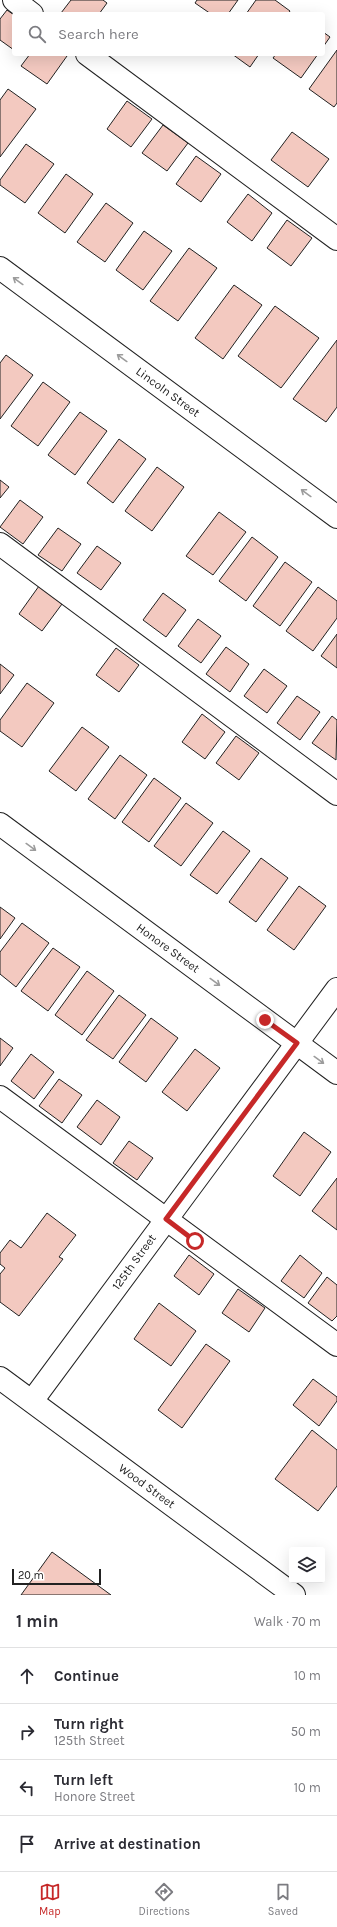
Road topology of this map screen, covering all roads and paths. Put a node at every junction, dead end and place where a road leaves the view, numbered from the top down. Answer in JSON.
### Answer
{"nodes":[{"id":1,"x":14,"y":0,"type":"edge"},
{"id":2,"x":29,"y":12,"type":"edge"},
{"id":3,"x":89,"y":56,"type":"edge"},
{"id":4,"x":337,"y":239,"type":"edge"},
{"id":5,"x":0,"y":268,"type":"edge"},
{"id":6,"x":337,"y":516,"type":"edge"},
{"id":7,"x":0,"y":544,"type":"edge"},
{"id":8,"x":337,"y":794,"type":"edge"},
{"id":9,"x":0,"y":824,"type":"edge"},
{"id":10,"x":337,"y":988,"type":"edge"},
{"id":11,"x":297,"y":1043,"type":"junction"},
{"id":12,"x":337,"y":1072,"type":"edge"},
{"id":13,"x":0,"y":1097,"type":"edge"},
{"id":14,"x":166,"y":1219,"type":"junction"},
{"id":15,"x":337,"y":1345,"type":"edge"},
{"id":16,"x":0,"y":1378,"type":"edge"},
{"id":17,"x":32,"y":1401,"type":"junction"},
{"id":18,"x":294,"y":1595,"type":"edge"}],
"edges":[{"from":1,"to":2,"type":"street"},
{"from":3,"to":4,"type":"street"},
{"from":6,"to":5,"type":"street","name":"Lincoln Street","one_way":true},
{"from":7,"to":8,"type":"street"},
{"from":9,"to":11,"type":"street","name":"Honore Street","one_way":true},
{"from":10,"to":11,"type":"street","name":"125th Street"},
{"from":11,"to":12,"type":"street","name":"Honore Street","one_way":true},
{"from":11,"to":14,"type":"street","name":"125th Street"},
{"from":13,"to":14,"type":"street"},
{"from":14,"to":15,"type":"street"},
{"from":14,"to":17,"type":"street","name":"125th Street"},
{"from":16,"to":17,"type":"street","name":"Wood Street"},
{"from":17,"to":18,"type":"street","name":"Wood Street"}]}
